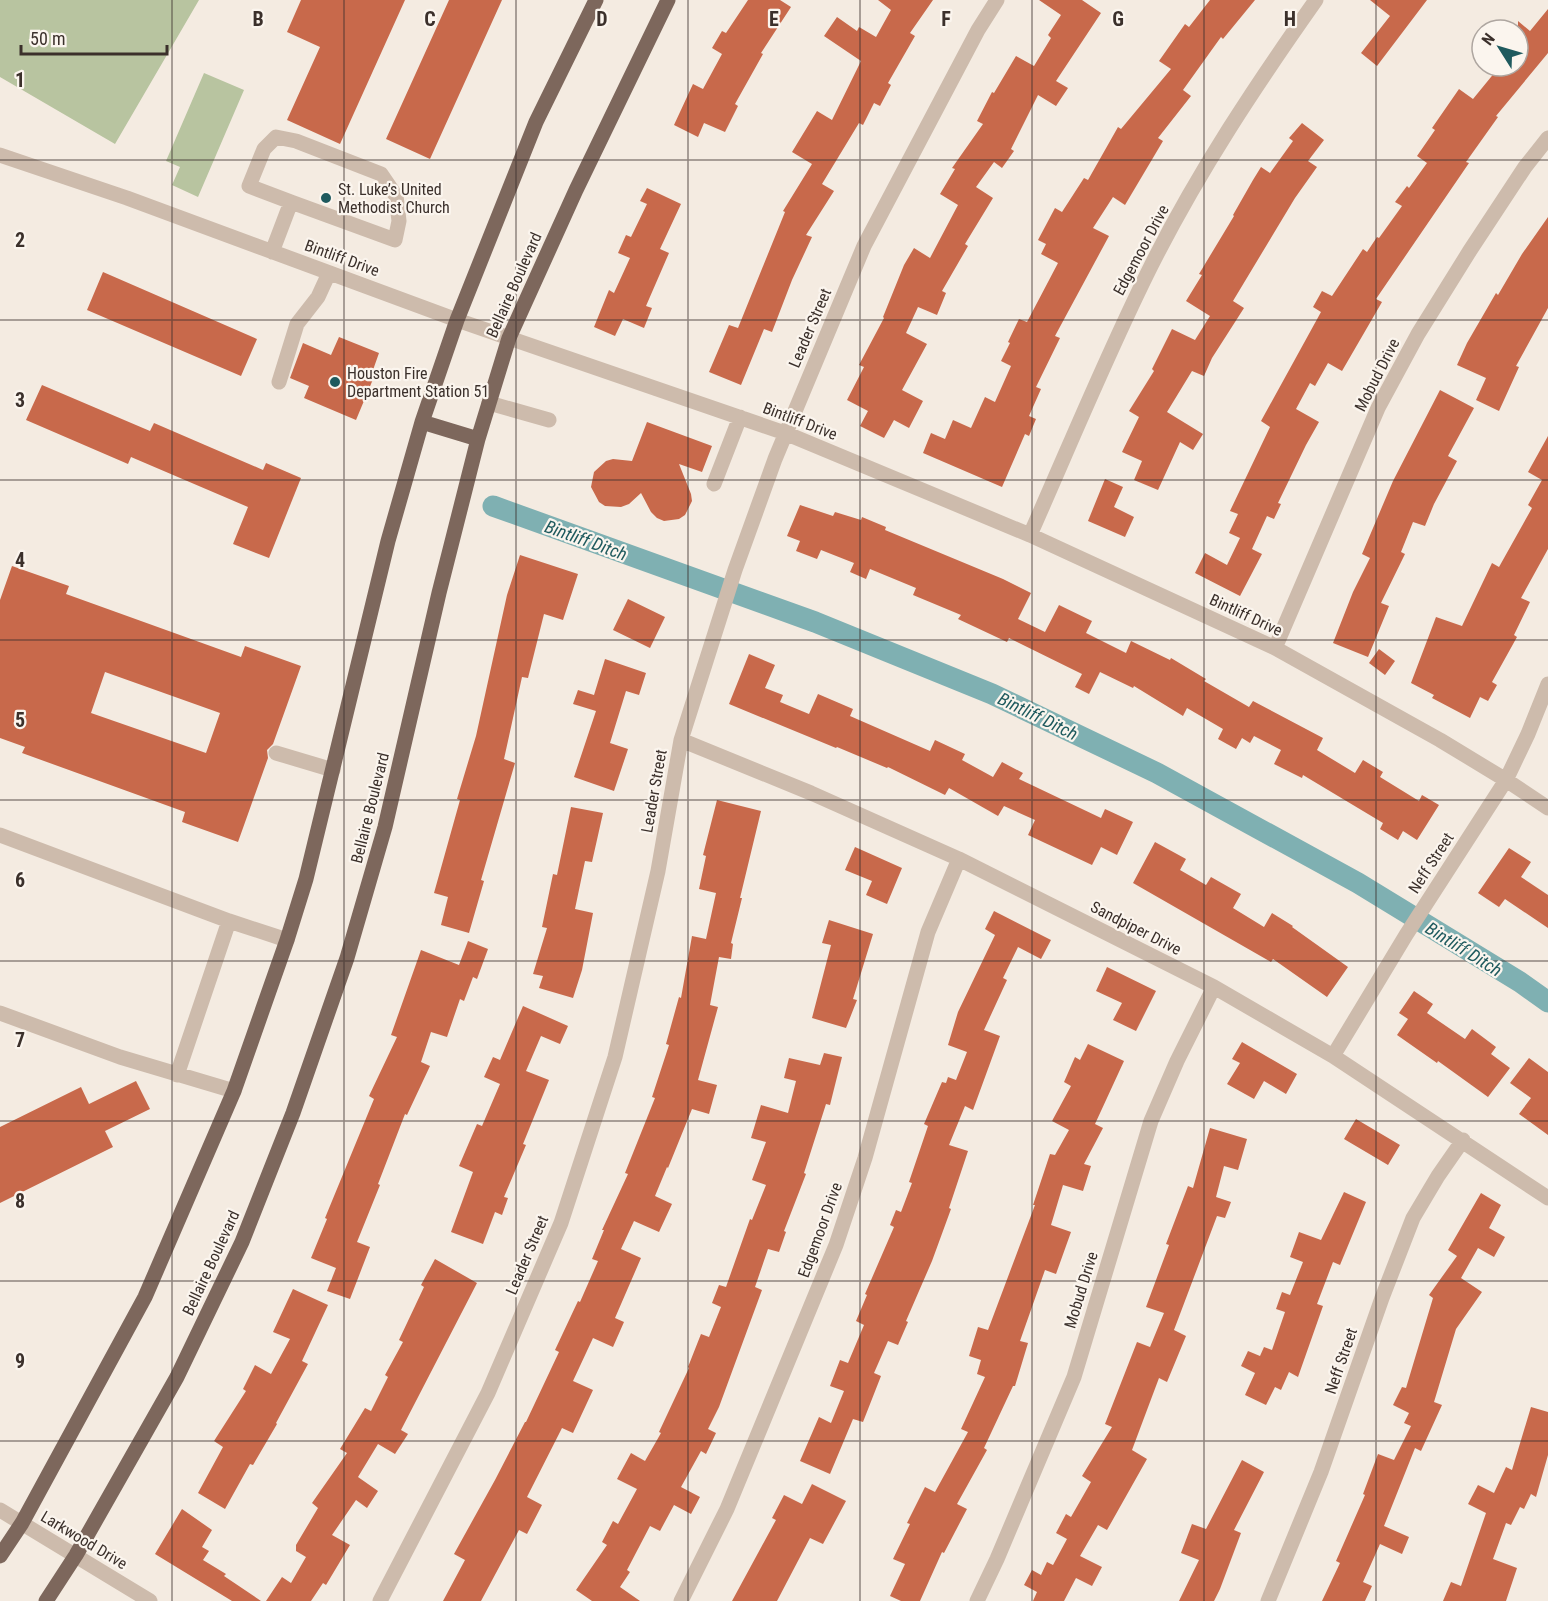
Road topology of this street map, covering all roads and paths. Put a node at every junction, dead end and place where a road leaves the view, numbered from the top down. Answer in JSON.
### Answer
{"nodes":[{"id":1,"x":596,"y":0,"type":"edge"},
{"id":2,"x":668,"y":0,"type":"edge"},
{"id":3,"x":997,"y":0,"type":"edge"},
{"id":4,"x":1316,"y":0,"type":"edge"},
{"id":5,"x":1548,"y":138,"type":"edge"},
{"id":6,"x":0,"y":155,"type":"edge"},
{"id":7,"x":291,"y":202,"type":"junction"},
{"id":8,"x":272,"y":252,"type":"junction"},
{"id":9,"x":328,"y":273,"type":"junction"},
{"id":10,"x":457,"y":320,"type":"junction"},
{"id":11,"x":509,"y":338,"type":"junction"},
{"id":12,"x":279,"y":382,"type":"dead end"},
{"id":13,"x":489,"y":403,"type":"junction"},
{"id":14,"x":740,"y":417,"type":"junction"},
{"id":15,"x":549,"y":420,"type":"dead end"},
{"id":16,"x":422,"y":422,"type":"junction"},
{"id":17,"x":785,"y":433,"type":"junction"},
{"id":18,"x":478,"y":439,"type":"junction"},
{"id":19,"x":714,"y":484,"type":"dead end"},
{"id":20,"x":1030,"y":535,"type":"junction"},
{"id":21,"x":1275,"y":648,"type":"junction"},
{"id":22,"x":1548,"y":684,"type":"edge"},
{"id":23,"x":681,"y":740,"type":"junction"},
{"id":24,"x":276,"y":753,"type":"dead end"},
{"id":25,"x":333,"y":770,"type":"junction"},
{"id":26,"x":1506,"y":780,"type":"junction"},
{"id":27,"x":1548,"y":808,"type":"edge"},
{"id":28,"x":0,"y":835,"type":"edge"},
{"id":29,"x":959,"y":859,"type":"junction"},
{"id":30,"x":229,"y":921,"type":"junction"},
{"id":31,"x":287,"y":940,"type":"junction"},
{"id":32,"x":1214,"y":987,"type":"junction"},
{"id":33,"x":0,"y":1013,"type":"edge"},
{"id":34,"x":1333,"y":1056,"type":"junction"},
{"id":35,"x":177,"y":1075,"type":"junction"},
{"id":36,"x":234,"y":1091,"type":"junction"},
{"id":37,"x":1463,"y":1140,"type":"junction"},
{"id":38,"x":1548,"y":1198,"type":"edge"},
{"id":39,"x":0,"y":1510,"type":"edge"},
{"id":40,"x":22,"y":1523,"type":"junction"},
{"id":41,"x":76,"y":1555,"type":"junction"},
{"id":42,"x":0,"y":1556,"type":"edge"},
{"id":43,"x":46,"y":1601,"type":"edge"},
{"id":44,"x":150,"y":1601,"type":"edge"},
{"id":45,"x":380,"y":1601,"type":"edge"},
{"id":46,"x":681,"y":1601,"type":"edge"},
{"id":47,"x":977,"y":1601,"type":"edge"},
{"id":48,"x":1268,"y":1601,"type":"edge"}],
"edges":[{"from":1,"to":10,"type":"main road"},
{"from":2,"to":11,"type":"main road","name":"Bellaire Boulevard"},
{"from":3,"to":17,"type":"street","name":"Leader Street"},
{"from":4,"to":20,"type":"street","name":"Edgemoor Drive"},
{"from":5,"to":21,"type":"street","name":"Mobud Drive"},
{"from":6,"to":8,"type":"street","name":"Bintliff Drive"},
{"from":7,"to":7,"type":"street"},
{"from":7,"to":8,"type":"street"},
{"from":8,"to":9,"type":"street","name":"Bintliff Drive"},
{"from":9,"to":10,"type":"street","name":"Bintliff Drive"},
{"from":9,"to":12,"type":"street"},
{"from":10,"to":11,"type":"street","name":"Bintliff Drive"},
{"from":10,"to":16,"type":"main road"},
{"from":11,"to":13,"type":"main road","name":"Bellaire Boulevard"},
{"from":11,"to":14,"type":"street","name":"Bintliff Drive"},
{"from":13,"to":15,"type":"street"},
{"from":13,"to":18,"type":"main road","name":"Bellaire Boulevard"},
{"from":14,"to":17,"type":"street","name":"Bintliff Drive"},
{"from":14,"to":19,"type":"street"},
{"from":16,"to":18,"type":"main road"},
{"from":16,"to":25,"type":"main road"},
{"from":17,"to":20,"type":"street","name":"Bintliff Drive"},
{"from":17,"to":23,"type":"street","name":"Leader Street"},
{"from":18,"to":41,"type":"main road","name":"Bellaire Boulevard"},
{"from":20,"to":21,"type":"street","name":"Bintliff Drive"},
{"from":21,"to":26,"type":"street","name":"Bintliff Drive"},
{"from":22,"to":26,"type":"street","name":"Neff Street"},
{"from":23,"to":29,"type":"street","name":"Sandpiper Drive"},
{"from":23,"to":45,"type":"street","name":"Leader Street"},
{"from":24,"to":25,"type":"street"},
{"from":25,"to":31,"type":"main road"},
{"from":26,"to":27,"type":"street","name":"Bintliff Drive"},
{"from":26,"to":34,"type":"street","name":"Neff Street"},
{"from":28,"to":30,"type":"street"},
{"from":29,"to":32,"type":"street","name":"Sandpiper Drive"},
{"from":29,"to":46,"type":"street","name":"Edgemoor Drive"},
{"from":30,"to":31,"type":"street"},
{"from":30,"to":35,"type":"street"},
{"from":31,"to":36,"type":"main road"},
{"from":32,"to":34,"type":"street","name":"Sandpiper Drive"},
{"from":32,"to":47,"type":"street","name":"Mobud Drive"},
{"from":33,"to":35,"type":"street"},
{"from":34,"to":37,"type":"street","name":"Sandpiper Drive"},
{"from":35,"to":36,"type":"street"},
{"from":36,"to":40,"type":"main road"},
{"from":37,"to":38,"type":"street","name":"Sandpiper Drive"},
{"from":37,"to":48,"type":"street","name":"Neff Street"},
{"from":39,"to":40,"type":"street","name":"Larkwood Drive"},
{"from":40,"to":41,"type":"street","name":"Larkwood Drive"},
{"from":40,"to":42,"type":"main road"},
{"from":41,"to":43,"type":"main road","name":"Bellaire Boulevard"},
{"from":41,"to":44,"type":"street","name":"Larkwood Drive"}]}
